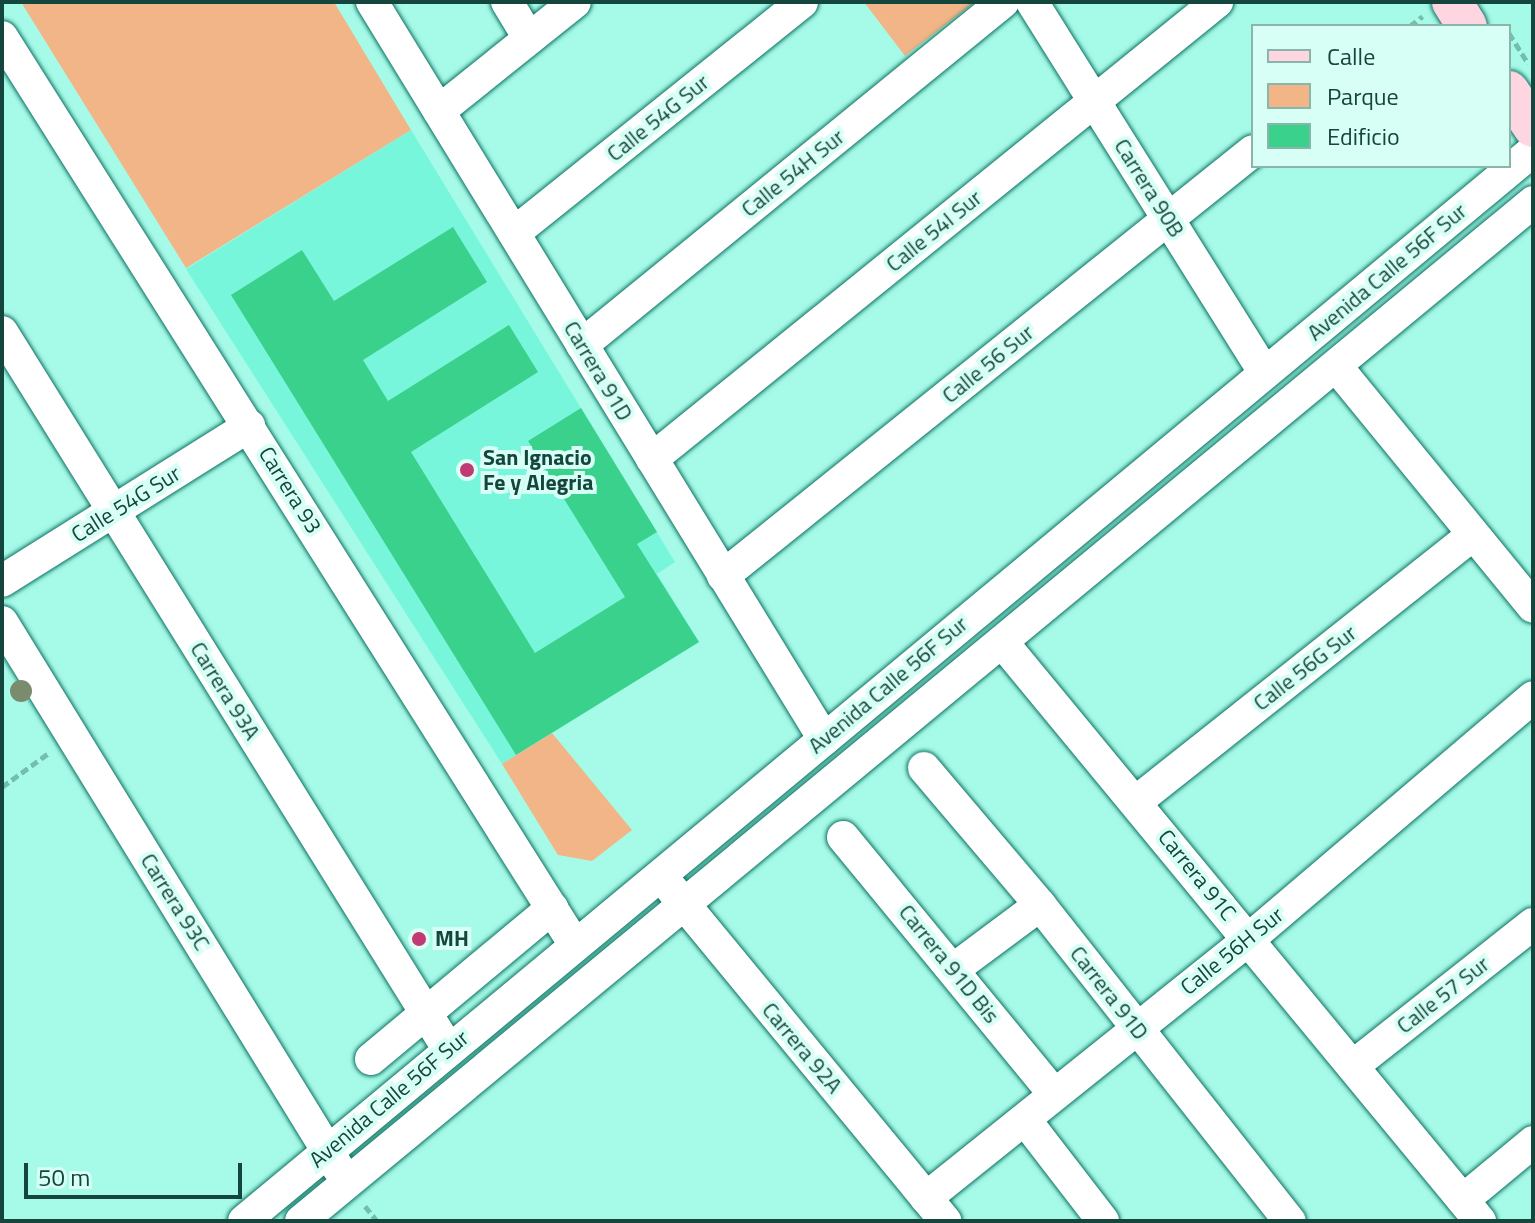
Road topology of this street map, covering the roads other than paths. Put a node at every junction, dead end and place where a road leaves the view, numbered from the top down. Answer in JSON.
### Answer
{"nodes":[{"id":1,"x":372,"y":2,"type":"edge"},
{"id":2,"x":507,"y":2,"type":"edge"},
{"id":3,"x":575,"y":2,"type":"edge"},
{"id":4,"x":802,"y":2,"type":"edge"},
{"id":5,"x":1003,"y":2,"type":"edge"},
{"id":6,"x":1032,"y":2,"type":"edge"},
{"id":7,"x":1217,"y":2,"type":"edge"},
{"id":8,"x":1439,"y":7,"type":"edge"},
{"id":9,"x":1464,"y":24,"type":"edge"},
{"id":10,"x":2,"y":37,"type":"edge"},
{"id":11,"x":529,"y":38,"type":"junction"},
{"id":12,"x":1511,"y":94,"type":"edge"},
{"id":13,"x":1095,"y":101,"type":"junction"},
{"id":14,"x":439,"y":111,"type":"junction"},
{"id":15,"x":1533,"y":127,"type":"edge"},
{"id":16,"x":1533,"y":151,"type":"edge"},
{"id":17,"x":1251,"y":153,"type":"edge"},
{"id":18,"x":1533,"y":202,"type":"edge"},
{"id":19,"x":1169,"y":219,"type":"junction"},
{"id":20,"x":514,"y":233,"type":"junction"},
{"id":21,"x":2,"y":332,"type":"edge"},
{"id":22,"x":582,"y":345,"type":"junction"},
{"id":23,"x":1336,"y":366,"type":"junction"},
{"id":24,"x":1265,"y":373,"type":"junction"},
{"id":25,"x":249,"y":426,"type":"junction"},
{"id":26,"x":652,"y":459,"type":"junction"},
{"id":27,"x":113,"y":511,"type":"junction"},
{"id":28,"x":1473,"y":535,"type":"junction"},
{"id":29,"x":723,"y":576,"type":"junction"},
{"id":30,"x":2,"y":581,"type":"edge"},
{"id":31,"x":1533,"y":607,"type":"edge"},
{"id":32,"x":2,"y":622,"type":"edge"},
{"id":33,"x":1002,"y":642,"type":"junction"},
{"id":34,"x":1533,"y":697,"type":"edge"},
{"id":35,"x":824,"y":739,"type":"junction"},
{"id":36,"x":924,"y":768,"type":"dead end"},
{"id":37,"x":1137,"y":801,"type":"junction"},
{"id":38,"x":843,"y":837,"type":"dead end"},
{"id":39,"x":659,"y":875,"type":"junction"},
{"id":40,"x":684,"y":904,"type":"junction"},
{"id":41,"x":1040,"y":905,"type":"junction"},
{"id":42,"x":552,"y":908,"type":"junction"},
{"id":43,"x":1533,"y":924,"type":"edge"},
{"id":44,"x":1249,"y":939,"type":"junction"},
{"id":45,"x":575,"y":945,"type":"junction"},
{"id":46,"x":954,"y":969,"type":"junction"},
{"id":47,"x":425,"y":1014,"type":"junction"},
{"id":48,"x":1137,"y":1027,"type":"junction"},
{"id":49,"x":449,"y":1050,"type":"junction"},
{"id":50,"x":371,"y":1059,"type":"dead end"},
{"id":51,"x":1353,"y":1066,"type":"junction"},
{"id":52,"x":1053,"y":1093,"type":"junction"},
{"id":53,"x":1026,"y":1121,"type":"junction"},
{"id":54,"x":1533,"y":1142,"type":"edge"},
{"id":55,"x":327,"y":1150,"type":"junction"},
{"id":56,"x":347,"y":1183,"type":"junction"},
{"id":57,"x":936,"y":1210,"type":"edge"},
{"id":58,"x":1471,"y":1210,"type":"edge"},
{"id":59,"x":244,"y":1221,"type":"edge"},
{"id":60,"x":301,"y":1221,"type":"edge"},
{"id":61,"x":1103,"y":1221,"type":"edge"},
{"id":62,"x":1290,"y":1221,"type":"edge"}],
"edges":[{"from":1,"to":14,"type":"street","name":"Carrera 91D"},
{"from":2,"to":11,"type":"street"},
{"from":3,"to":11,"type":"street"},
{"from":4,"to":20,"type":"street","name":"Calle 54G Sur"},
{"from":5,"to":22,"type":"street","name":"Calle 54H Sur"},
{"from":6,"to":13,"type":"street","name":"Carrera 90B"},
{"from":7,"to":13,"type":"street","name":"Calle 54I Sur"},
{"from":8,"to":9,"type":"main road"},
{"from":10,"to":25,"type":"street","name":"Carrera 93"},
{"from":11,"to":14,"type":"street"},
{"from":12,"to":15,"type":"main road"},
{"from":13,"to":19,"type":"street","name":"Carrera 90B"},
{"from":13,"to":26,"type":"street","name":"Calle 54I Sur"},
{"from":14,"to":20,"type":"street","name":"Carrera 91D"},
{"from":16,"to":24,"type":"street","name":"Avenida Calle 56F Sur"},
{"from":17,"to":19,"type":"street","name":"Calle 56 Sur"},
{"from":18,"to":23,"type":"street","name":"Avenida Calle 56F Sur"},
{"from":19,"to":24,"type":"street","name":"Carrera 90B"},
{"from":19,"to":29,"type":"street","name":"Calle 56 Sur"},
{"from":20,"to":22,"type":"street","name":"Carrera 91D"},
{"from":21,"to":27,"type":"street","name":"Carrera 93A"},
{"from":22,"to":26,"type":"street","name":"Carrera 91D"},
{"from":23,"to":28,"type":"street"},
{"from":23,"to":33,"type":"street","name":"Avenida Calle 56F Sur"},
{"from":24,"to":35,"type":"street","name":"Avenida Calle 56F Sur"},
{"from":25,"to":27,"type":"street","name":"Calle 54G Sur"},
{"from":25,"to":42,"type":"street","name":"Carrera 93"},
{"from":26,"to":29,"type":"street","name":"Carrera 91D"},
{"from":27,"to":30,"type":"street","name":"Calle 54G Sur"},
{"from":27,"to":47,"type":"street","name":"Carrera 93A"},
{"from":28,"to":31,"type":"street"},
{"from":28,"to":37,"type":"street","name":"Calle 56G Sur"},
{"from":29,"to":35,"type":"street","name":"Carrera 91D"},
{"from":32,"to":55,"type":"street","name":"Carrera 93C"},
{"from":33,"to":37,"type":"street","name":"Carrera 91C"},
{"from":33,"to":40,"type":"street","name":"Avenida Calle 56F Sur"},
{"from":34,"to":44,"type":"street","name":"Calle 56H Sur"},
{"from":35,"to":39,"type":"street","name":"Avenida Calle 56F Sur"},
{"from":36,"to":41,"type":"street","name":"Carrera 91D"},
{"from":37,"to":44,"type":"street","name":"Carrera 91C"},
{"from":38,"to":46,"type":"street","name":"Carrera 91D Bis"},
{"from":39,"to":40,"type":"street","name":"Carrera 92A"},
{"from":39,"to":45,"type":"street","name":"Avenida Calle 56F Sur"},
{"from":40,"to":56,"type":"street","name":"Avenida Calle 56F Sur"},
{"from":40,"to":57,"type":"street","name":"Carrera 92A"},
{"from":41,"to":46,"type":"street"},
{"from":41,"to":48,"type":"street","name":"Carrera 91D"},
{"from":42,"to":45,"type":"street","name":"Carrera 93"},
{"from":42,"to":47,"type":"street"},
{"from":43,"to":51,"type":"street","name":"Calle 57 Sur"},
{"from":44,"to":48,"type":"street","name":"Calle 56H Sur"},
{"from":44,"to":51,"type":"street","name":"Carrera 91C"},
{"from":45,"to":49,"type":"street","name":"Avenida Calle 56F Sur"},
{"from":46,"to":52,"type":"street","name":"Carrera 91D Bis"},
{"from":47,"to":49,"type":"street","name":"Carrera 93A"},
{"from":47,"to":50,"type":"street"},
{"from":48,"to":52,"type":"street","name":"Calle 56H Sur"},
{"from":48,"to":62,"type":"street","name":"Carrera 91D"},
{"from":49,"to":55,"type":"street","name":"Avenida Calle 56F Sur"},
{"from":51,"to":58,"type":"street","name":"Carrera 91C"},
{"from":52,"to":53,"type":"street","name":"Calle 56H Sur"},
{"from":53,"to":57,"type":"street","name":"Calle 56H Sur"},
{"from":53,"to":61,"type":"street"},
{"from":54,"to":58,"type":"street"},
{"from":55,"to":56,"type":"street","name":"Carrera 93C"},
{"from":55,"to":59,"type":"street","name":"Avenida Calle 56F Sur"},
{"from":56,"to":60,"type":"street","name":"Avenida Calle 56F Sur"}]}
